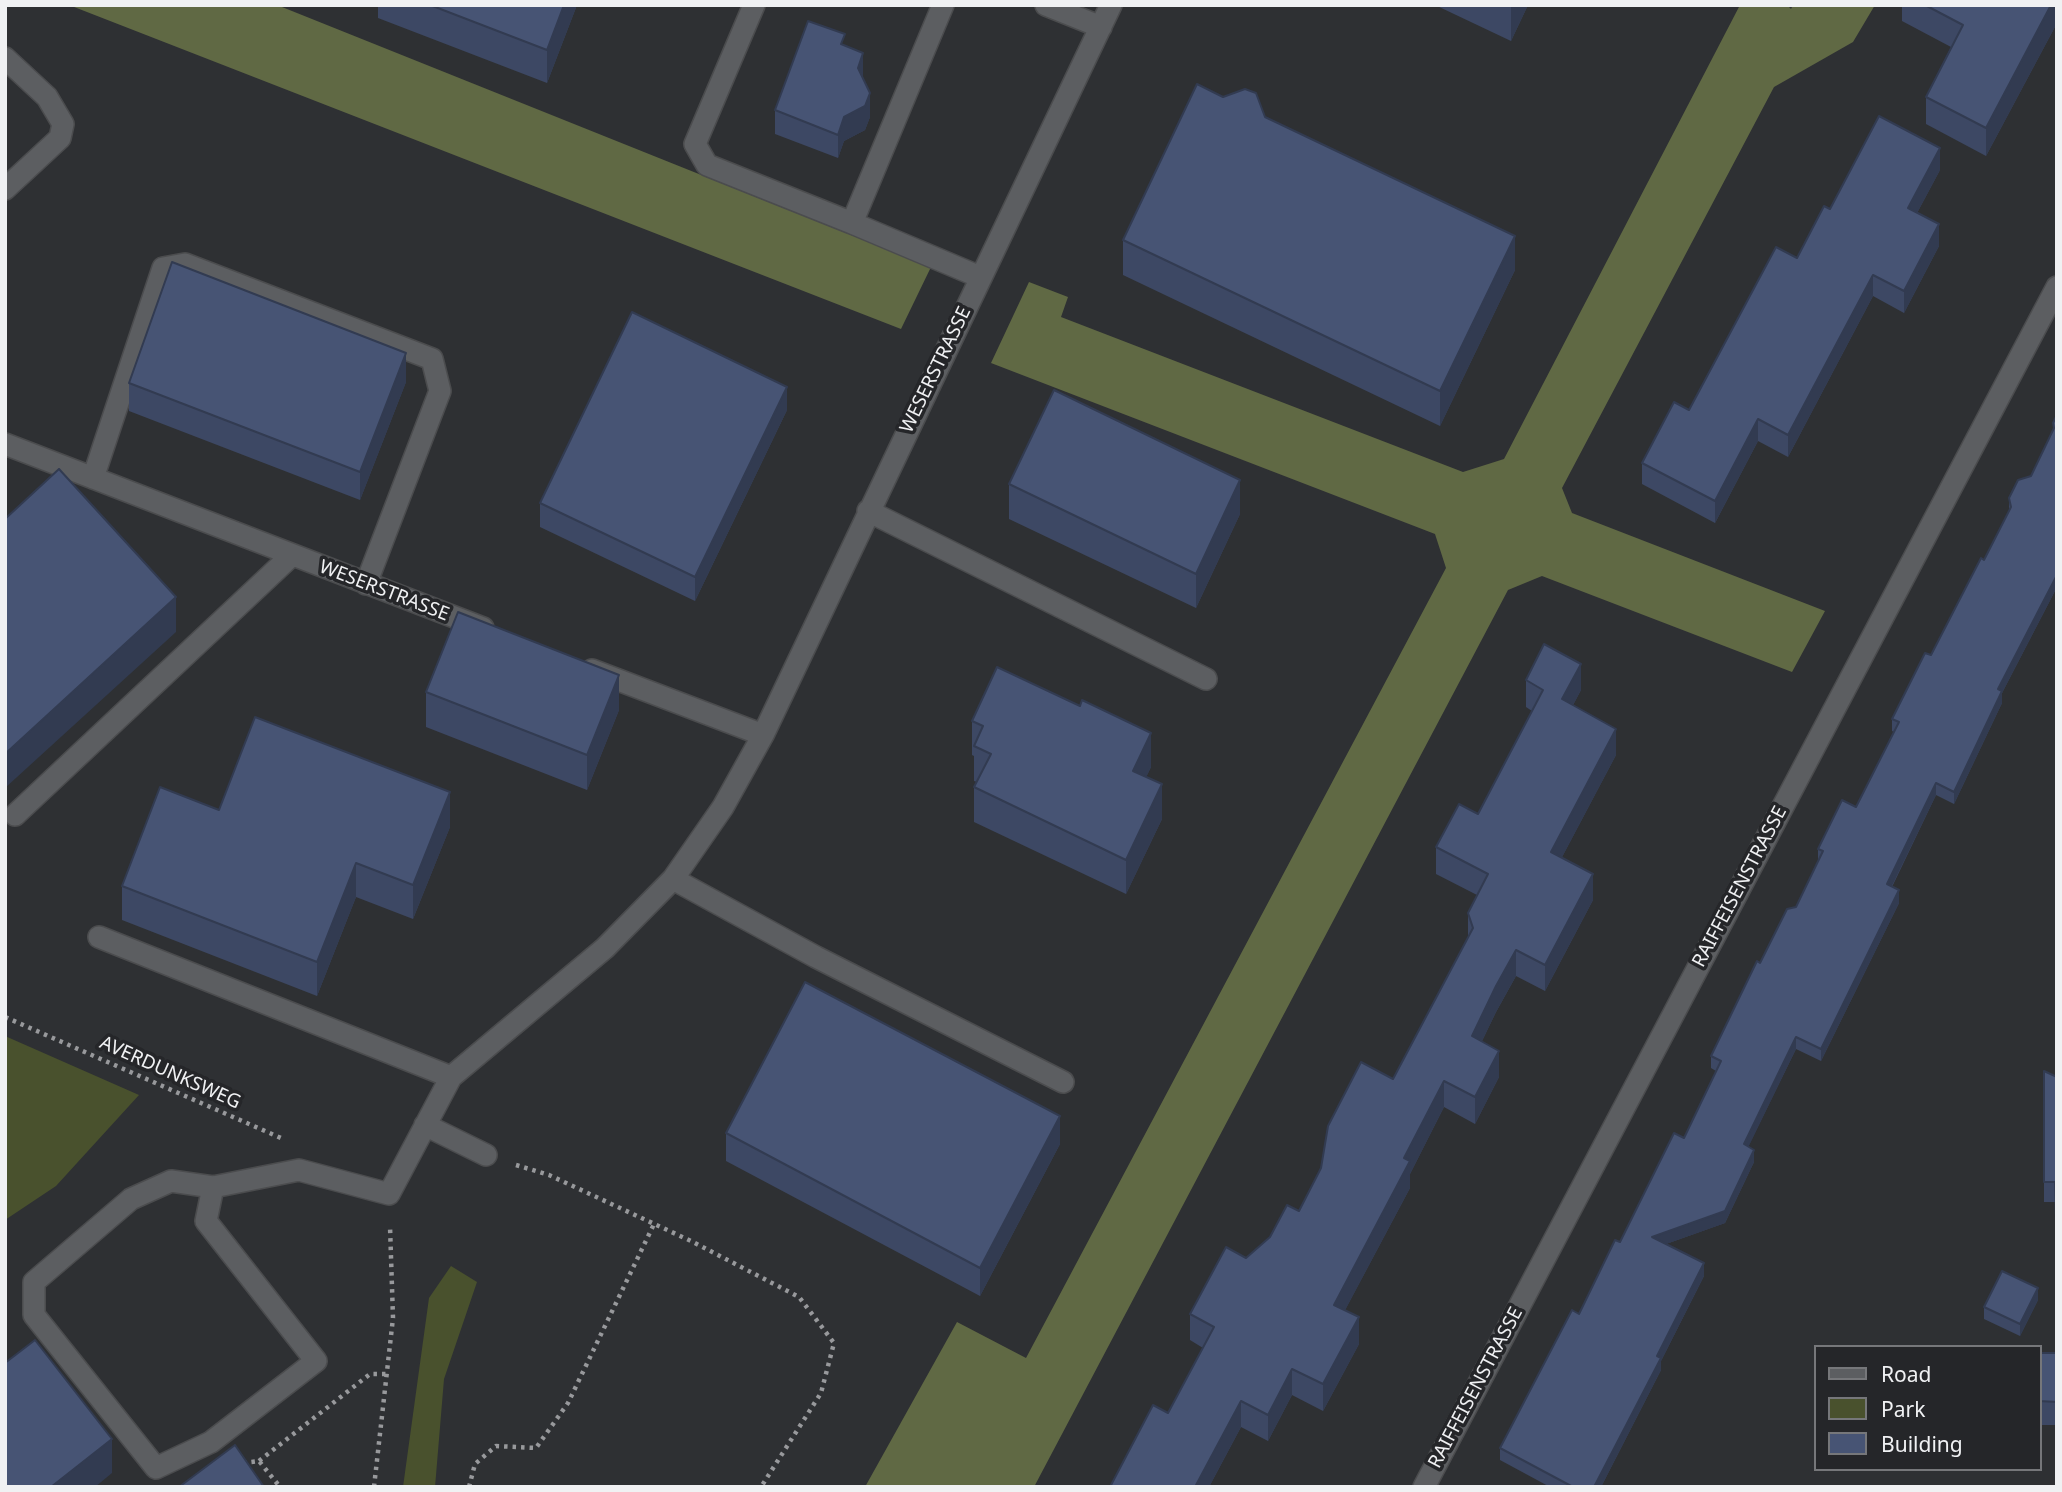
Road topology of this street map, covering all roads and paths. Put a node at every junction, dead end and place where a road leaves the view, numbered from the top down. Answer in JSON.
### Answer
{"nodes":[{"id":1,"x":754,"y":5,"type":"edge"},
{"id":2,"x":943,"y":5,"type":"edge"},
{"id":3,"x":1046,"y":5,"type":"edge"},
{"id":4,"x":1111,"y":5,"type":"edge"},
{"id":5,"x":1101,"y":27,"type":"junction"},
{"id":6,"x":5,"y":58,"type":"edge"},
{"id":7,"x":5,"y":189,"type":"edge"},
{"id":8,"x":852,"y":223,"type":"junction"},
{"id":9,"x":980,"y":277,"type":"junction"},
{"id":10,"x":2057,"y":287,"type":"edge"},
{"id":11,"x":5,"y":444,"type":"edge"},
{"id":12,"x":93,"y":478,"type":"junction"},
{"id":13,"x":869,"y":510,"type":"junction"},
{"id":14,"x":292,"y":555,"type":"junction"},
{"id":15,"x":366,"y":584,"type":"junction"},
{"id":16,"x":507,"y":638,"type":"edge"},
{"id":17,"x":571,"y":662,"type":"edge"},
{"id":18,"x":1206,"y":679,"type":"dead end"},
{"id":19,"x":763,"y":735,"type":"junction"},
{"id":20,"x":15,"y":815,"type":"dead end"},
{"id":21,"x":673,"y":879,"type":"junction"},
{"id":22,"x":99,"y":937,"type":"dead end"},
{"id":23,"x":5,"y":1017,"type":"edge"},
{"id":24,"x":451,"y":1077,"type":"junction"},
{"id":25,"x":1063,"y":1082,"type":"dead end"},
{"id":26,"x":425,"y":1125,"type":"junction"},
{"id":27,"x":486,"y":1154,"type":"joint"},
{"id":28,"x":299,"y":1170,"type":"junction"},
{"id":29,"x":213,"y":1187,"type":"junction"},
{"id":30,"x":389,"y":1194,"type":"junction"},
{"id":31,"x":654,"y":1224,"type":"junction"},
{"id":32,"x":387,"y":1374,"type":"junction"},
{"id":33,"x":211,"y":1442,"type":"junction"},
{"id":34,"x":259,"y":1461,"type":"junction"},
{"id":35,"x":280,"y":1487,"type":"edge"},
{"id":36,"x":373,"y":1487,"type":"edge"},
{"id":37,"x":469,"y":1487,"type":"edge"},
{"id":38,"x":761,"y":1487,"type":"edge"},
{"id":39,"x":1424,"y":1487,"type":"edge"}],
"edges":[{"from":1,"to":8,"type":"street"},
{"from":2,"to":8,"type":"street"},
{"from":3,"to":5,"type":"street"},
{"from":4,"to":5,"type":"street","name":"WESERSTRASSE"},
{"from":5,"to":9,"type":"street","name":"WESERSTRASSE"},
{"from":6,"to":7,"type":"street"},
{"from":8,"to":9,"type":"street"},
{"from":9,"to":13,"type":"street","name":"WESERSTRASSE"},
{"from":10,"to":39,"type":"street","name":"RAIFFEISENSTRASSE"},
{"from":11,"to":12,"type":"street","name":"WESERSTRASSE"},
{"from":12,"to":14,"type":"street","name":"WESERSTRASSE"},
{"from":12,"to":15,"type":"street"},
{"from":13,"to":18,"type":"street"},
{"from":13,"to":19,"type":"street","name":"WESERSTRASSE"},
{"from":14,"to":15,"type":"street","name":"WESERSTRASSE"},
{"from":14,"to":20,"type":"street"},
{"from":15,"to":16,"type":"street","name":"WESERSTRASSE"},
{"from":17,"to":19,"type":"street"},
{"from":19,"to":21,"type":"street","name":"WESERSTRASSE"},
{"from":21,"to":24,"type":"street","name":"WESERSTRASSE"},
{"from":21,"to":25,"type":"street"},
{"from":22,"to":24,"type":"street"},
{"from":23,"to":28,"type":"path","name":"AVERDUNKSWEG"},
{"from":24,"to":26,"type":"street","name":"WESERSTRASSE"},
{"from":26,"to":27,"type":"street"},
{"from":26,"to":30,"type":"street","name":"WESERSTRASSE"},
{"from":27,"to":31,"type":"path"},
{"from":28,"to":29,"type":"street"},
{"from":28,"to":30,"type":"street"},
{"from":29,"to":33,"type":"street"},
{"from":29,"to":33,"type":"street"},
{"from":30,"to":32,"type":"path"},
{"from":31,"to":37,"type":"path"},
{"from":31,"to":38,"type":"path"},
{"from":32,"to":34,"type":"path"},
{"from":32,"to":36,"type":"path"},
{"from":33,"to":34,"type":"path"},
{"from":34,"to":35,"type":"path"}]}
